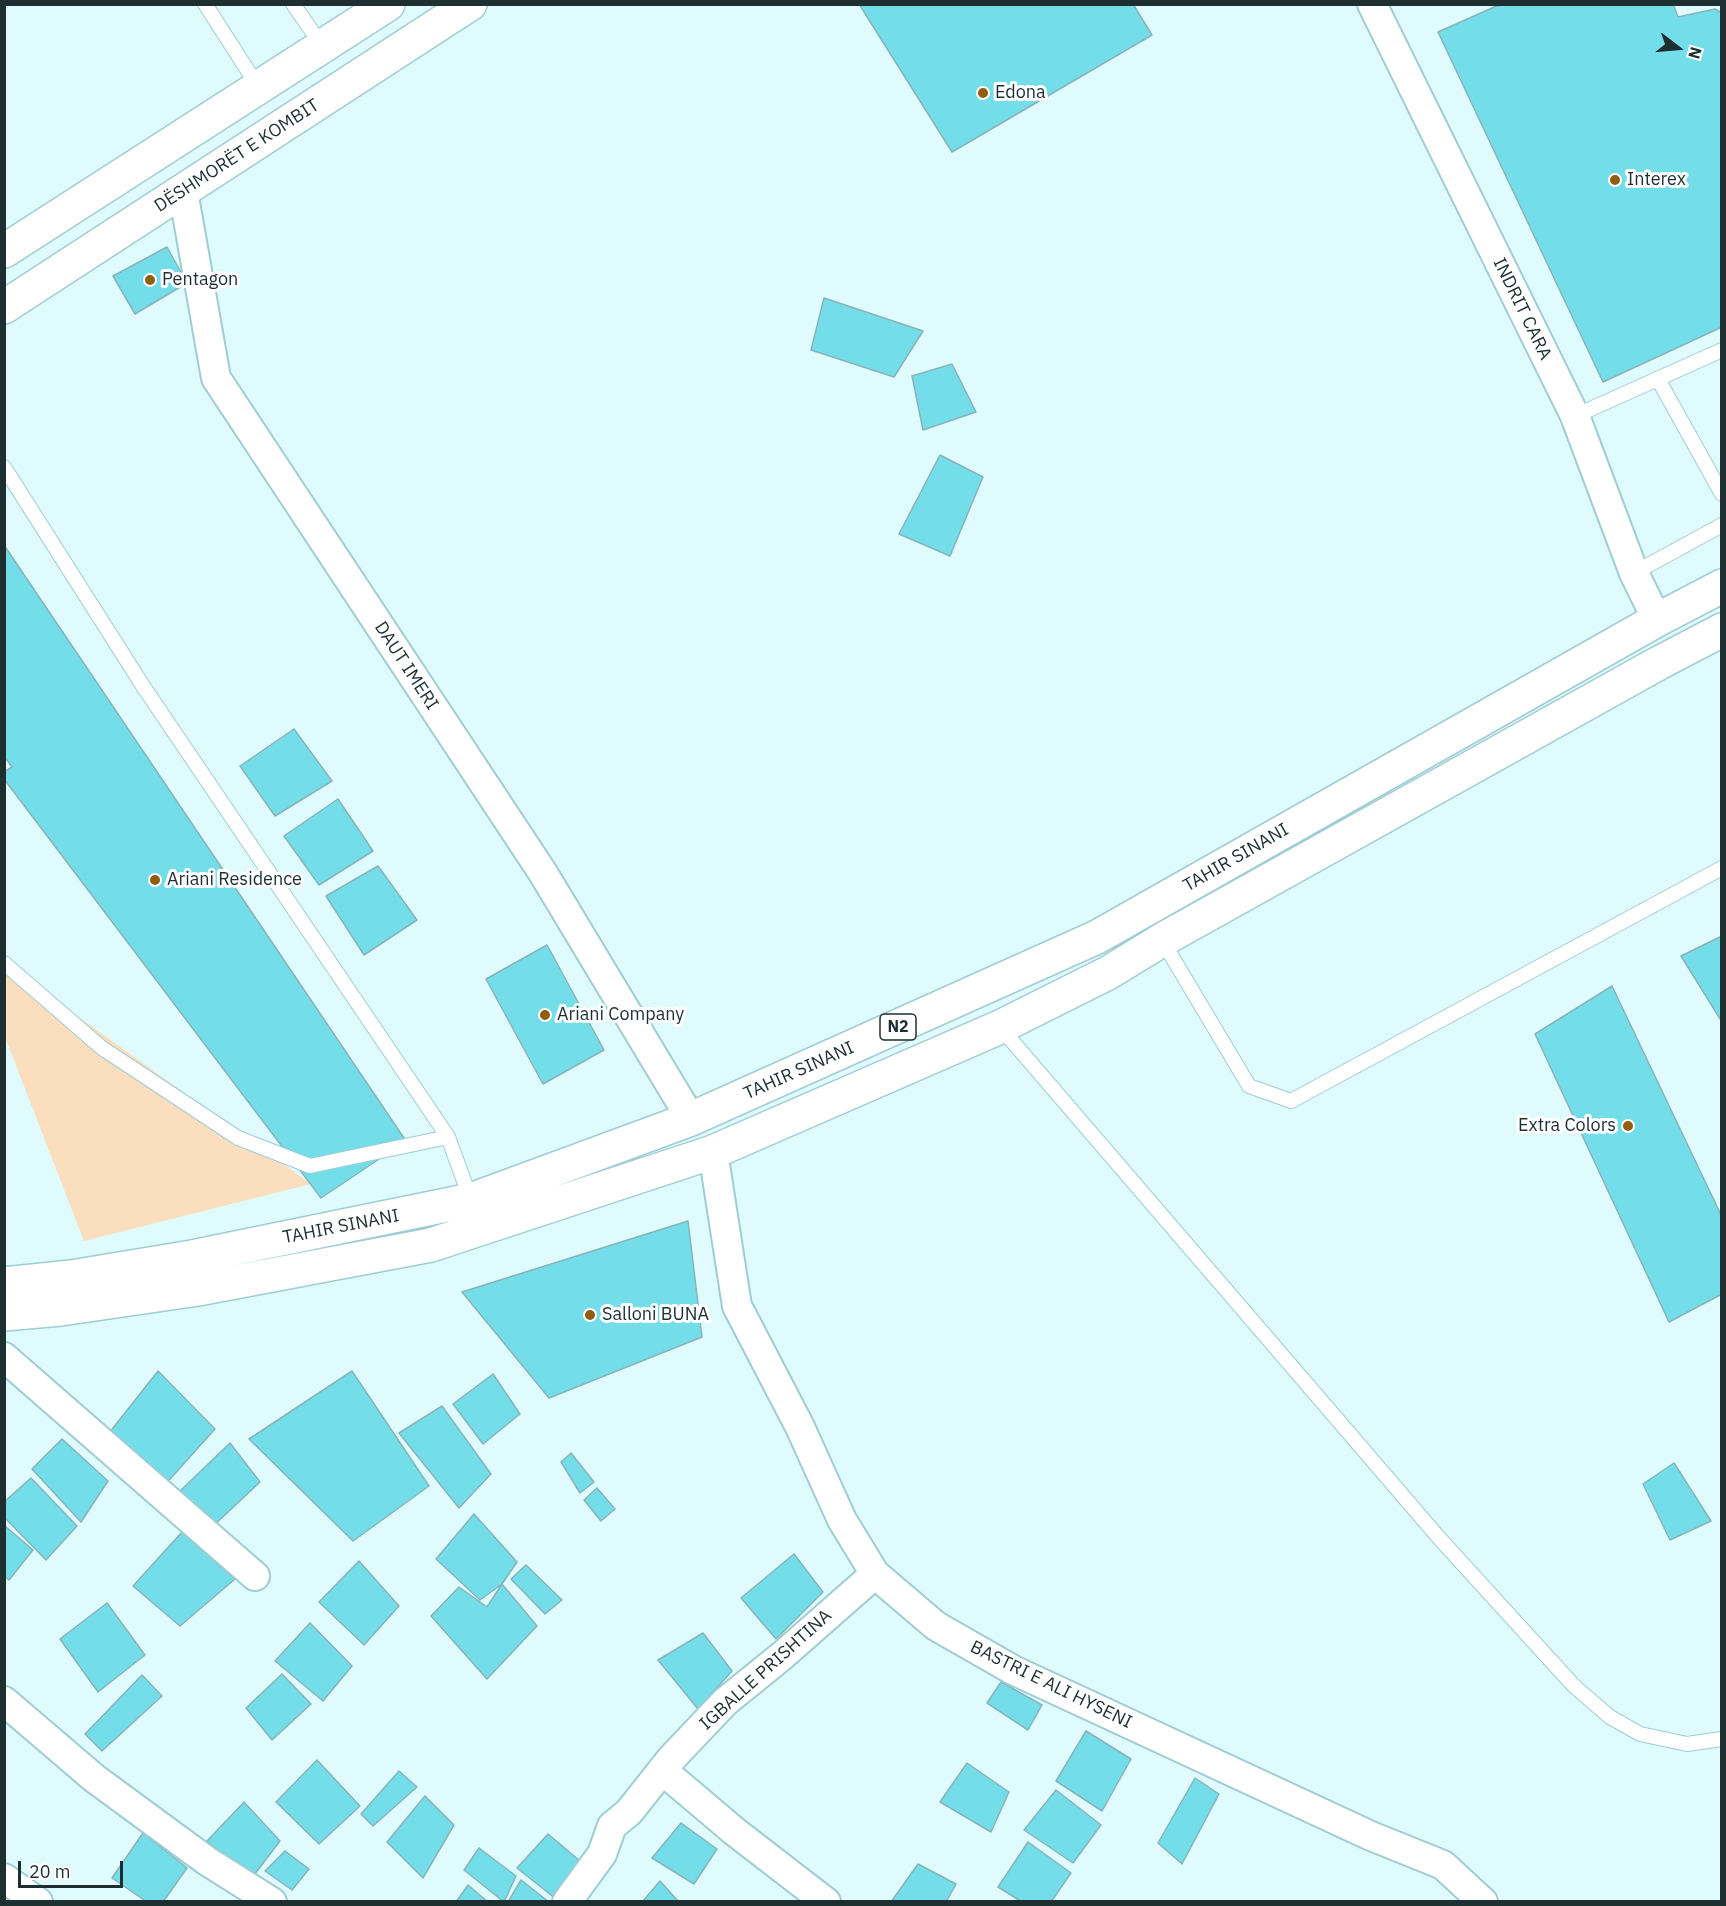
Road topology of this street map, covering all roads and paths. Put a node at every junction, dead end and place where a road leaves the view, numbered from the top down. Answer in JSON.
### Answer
{"nodes":[{"id":1,"x":205,"y":4,"type":"edge"},
{"id":2,"x":293,"y":4,"type":"edge"},
{"id":3,"x":388,"y":4,"type":"edge"},
{"id":4,"x":470,"y":4,"type":"edge"},
{"id":5,"x":1372,"y":4,"type":"edge"},
{"id":6,"x":323,"y":47,"type":"junction"},
{"id":7,"x":259,"y":88,"type":"junction"},
{"id":8,"x":183,"y":191,"type":"junction"},
{"id":9,"x":4,"y":252,"type":"edge"},
{"id":10,"x":4,"y":307,"type":"edge"},
{"id":11,"x":1722,"y":350,"type":"edge"},
{"id":12,"x":1658,"y":379,"type":"junction"},
{"id":13,"x":1575,"y":416,"type":"junction"},
{"id":14,"x":4,"y":467,"type":"edge"},
{"id":15,"x":1722,"y":494,"type":"edge"},
{"id":16,"x":1722,"y":525,"type":"edge"},
{"id":17,"x":1634,"y":573,"type":"junction"},
{"id":18,"x":1722,"y":586,"type":"edge"},
{"id":19,"x":1657,"y":620,"type":"junction"},
{"id":20,"x":1722,"y":630,"type":"edge"},
{"id":21,"x":1722,"y":868,"type":"edge"},
{"id":22,"x":1162,"y":940,"type":"junction"},
{"id":23,"x":4,"y":963,"type":"edge"},
{"id":24,"x":1000,"y":1027,"type":"junction"},
{"id":25,"x":691,"y":1119,"type":"junction"},
{"id":26,"x":448,"y":1137,"type":"junction"},
{"id":27,"x":713,"y":1152,"type":"junction"},
{"id":28,"x":471,"y":1200,"type":"junction"},
{"id":29,"x":4,"y":1284,"type":"edge"},
{"id":30,"x":4,"y":1314,"type":"edge"},
{"id":31,"x":4,"y":1357,"type":"edge"},
{"id":32,"x":875,"y":1574,"type":"junction"},
{"id":33,"x":255,"y":1576,"type":"dead end"},
{"id":34,"x":4,"y":1701,"type":"edge"},
{"id":35,"x":1722,"y":1739,"type":"edge"},
{"id":36,"x":662,"y":1770,"type":"junction"},
{"id":37,"x":4,"y":1878,"type":"edge"},
{"id":38,"x":38,"y":1902,"type":"edge"},
{"id":39,"x":272,"y":1902,"type":"edge"},
{"id":40,"x":567,"y":1902,"type":"edge"},
{"id":41,"x":826,"y":1902,"type":"edge"},
{"id":42,"x":1483,"y":1902,"type":"edge"}],
"edges":[{"from":1,"to":7,"type":"lane"},
{"from":2,"to":6,"type":"lane"},
{"from":3,"to":6,"type":"main road"},
{"from":4,"to":8,"type":"main road","name":"DËSHMORËT E KOMBIT"},
{"from":5,"to":13,"type":"street","name":"INDRIT CARA"},
{"from":6,"to":7,"type":"main road"},
{"from":7,"to":9,"type":"main road"},
{"from":8,"to":10,"type":"main road","name":"DËSHMORËT E KOMBIT"},
{"from":8,"to":25,"type":"street","name":"DAUT IMERI"},
{"from":11,"to":12,"type":"lane"},
{"from":12,"to":13,"type":"lane"},
{"from":12,"to":15,"type":"lane"},
{"from":13,"to":17,"type":"street","name":"INDRIT CARA"},
{"from":14,"to":26,"type":"lane"},
{"from":16,"to":17,"type":"lane"},
{"from":17,"to":19,"type":"street","name":"INDRIT CARA"},
{"from":18,"to":19,"type":"main road","name":"TAHIR SINANI","number":"N2"},
{"from":19,"to":25,"type":"main road","name":"TAHIR SINANI","number":"N2"},
{"from":20,"to":22,"type":"main road","name":"TAHIR SINANI","number":"N2"},
{"from":21,"to":22,"type":"lane"},
{"from":22,"to":24,"type":"main road","name":"TAHIR SINANI","number":"N2"},
{"from":23,"to":26,"type":"lane"},
{"from":24,"to":27,"type":"main road","name":"TAHIR SINANI","number":"N2"},
{"from":24,"to":35,"type":"lane"},
{"from":25,"to":28,"type":"main road","name":"TAHIR SINANI","number":"N2"},
{"from":26,"to":28,"type":"lane"},
{"from":27,"to":30,"type":"main road","name":"TAHIR SINANI","number":"N2"},
{"from":27,"to":32,"type":"street","name":"BASTRI E ALI HYSENI"},
{"from":28,"to":29,"type":"main road","name":"TAHIR SINANI","number":"N2"},
{"from":31,"to":33,"type":"street"},
{"from":32,"to":36,"type":"street","name":"IGBALLE PRISHTINA"},
{"from":32,"to":42,"type":"street","name":"BASTRI E ALI HYSENI"},
{"from":34,"to":39,"type":"street"},
{"from":36,"to":40,"type":"street","name":"IGBALLE PRISHTINA"},
{"from":36,"to":41,"type":"street"},
{"from":37,"to":38,"type":"street"}]}
